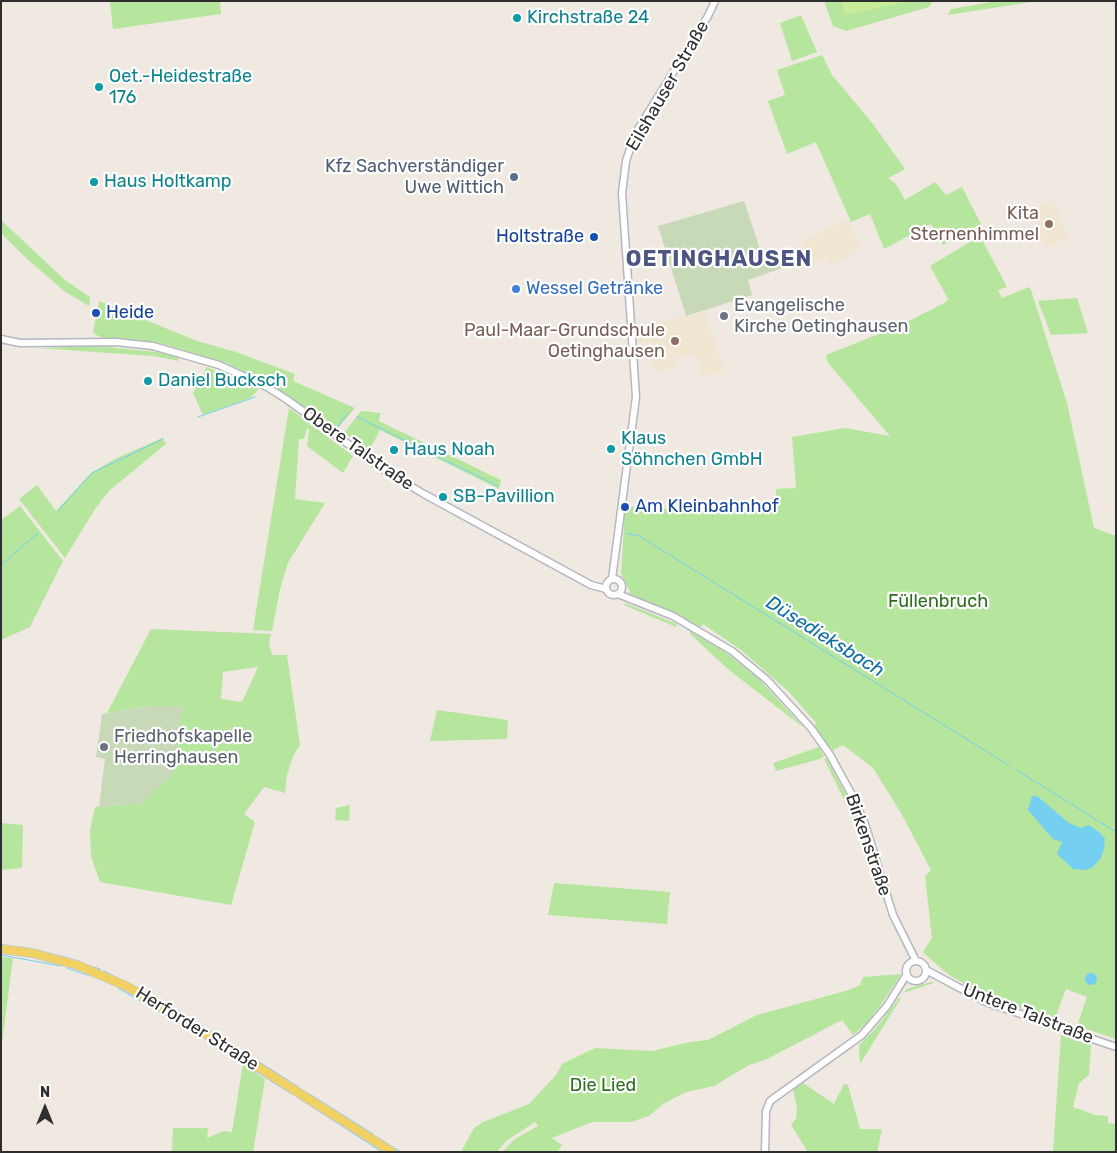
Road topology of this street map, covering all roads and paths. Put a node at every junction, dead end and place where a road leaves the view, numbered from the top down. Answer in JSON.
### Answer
{"nodes":[{"id":1,"x":714,"y":1,"type":"edge"},
{"id":2,"x":1,"y":339,"type":"edge"},
{"id":3,"x":610,"y":583,"type":"junction"},
{"id":4,"x":622,"y":588,"type":"junction"},
{"id":5,"x":618,"y":594,"type":"junction"},
{"id":6,"x":639,"y":601,"type":"junction"},
{"id":7,"x":1,"y":949,"type":"edge"},
{"id":8,"x":913,"y":962,"type":"junction"},
{"id":9,"x":925,"y":973,"type":"junction"},
{"id":10,"x":910,"y":977,"type":"junction"},
{"id":11,"x":1116,"y":1047,"type":"edge"},
{"id":12,"x":392,"y":1152,"type":"edge"},
{"id":13,"x":765,"y":1152,"type":"edge"}],
"edges":[{"from":1,"to":3,"type":"street","name":"Eilshauser Straße"},
{"from":2,"to":3,"type":"street","name":"Obere Talstraße"},
{"from":3,"to":4,"type":"street"},
{"from":3,"to":5,"type":"street","name":"Obere Talstraße"},
{"from":4,"to":5,"type":"street"},
{"from":4,"to":6,"type":"street","name":"Birkenstraße"},
{"from":5,"to":6,"type":"street","name":"Birkenstraße"},
{"from":6,"to":8,"type":"street","name":"Birkenstraße"},
{"from":7,"to":12,"type":"main road","name":"Herforder Straße"},
{"from":8,"to":9,"type":"street"},
{"from":8,"to":10,"type":"street"},
{"from":9,"to":10,"type":"street"},
{"from":9,"to":11,"type":"street","name":"Untere Talstraße"},
{"from":10,"to":13,"type":"street"}]}
